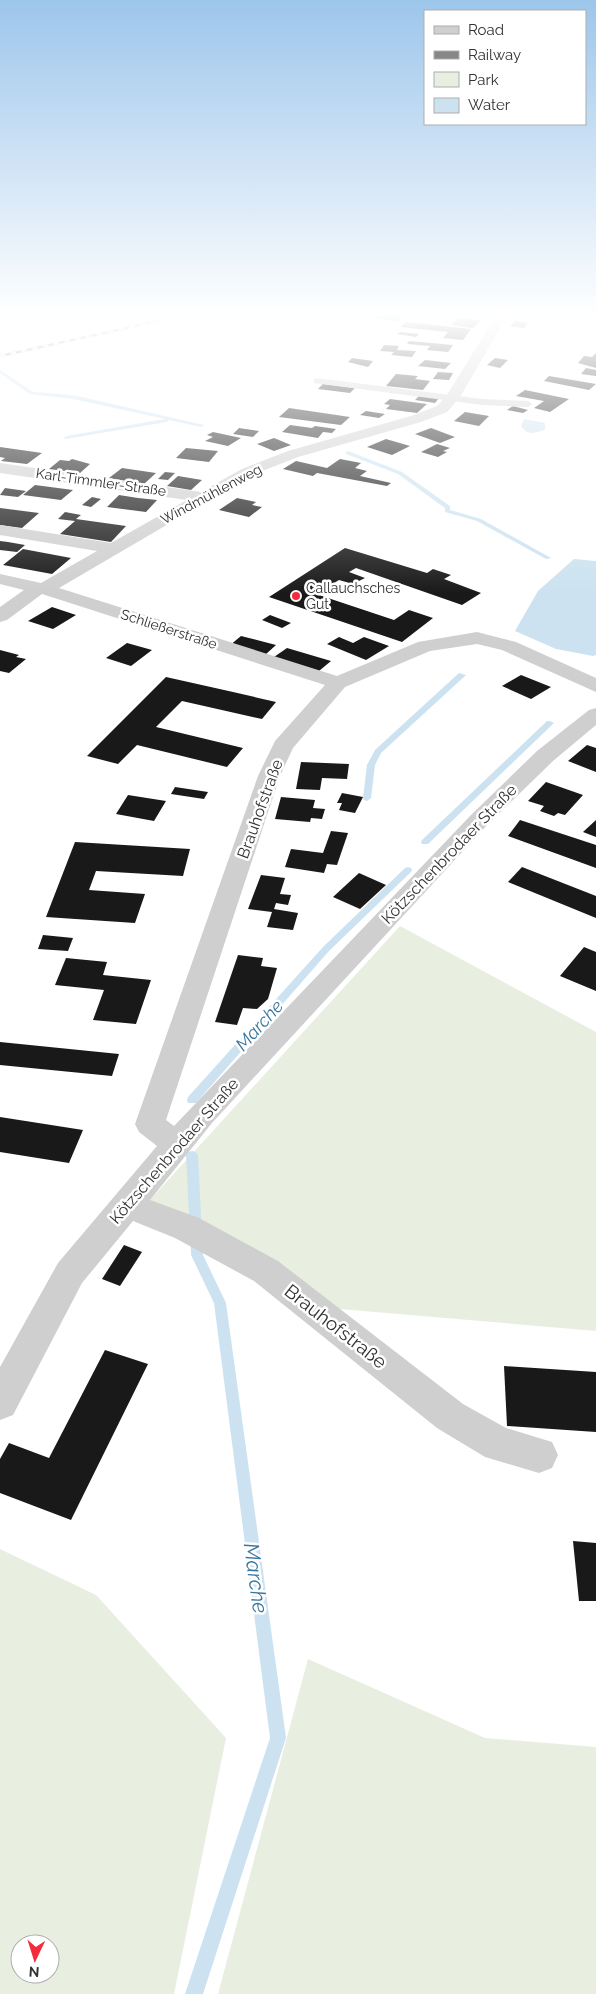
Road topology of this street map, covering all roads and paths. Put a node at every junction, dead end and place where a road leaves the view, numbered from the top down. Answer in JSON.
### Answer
{"nodes":[{"id":1,"x":443,"y":408,"type":"edge"},
{"id":2,"x":0,"y":468,"type":"edge"},
{"id":3,"x":203,"y":497,"type":"junction"},
{"id":4,"x":0,"y":530,"type":"edge"},
{"id":5,"x":112,"y":549,"type":"junction"},
{"id":6,"x":0,"y":579,"type":"edge"},
{"id":7,"x":41,"y":588,"type":"junction"},
{"id":8,"x":0,"y":616,"type":"edge"},
{"id":9,"x":338,"y":683,"type":"junction"},
{"id":10,"x":596,"y":686,"type":"edge"},
{"id":11,"x":596,"y":714,"type":"edge"},
{"id":12,"x":177,"y":1145,"type":"junction"},
{"id":13,"x":128,"y":1205,"type":"junction"},
{"id":14,"x":0,"y":1403,"type":"edge"},
{"id":15,"x":539,"y":1455,"type":"dead end"}],
"edges":[{"from":1,"to":3,"type":"street","name":"Windmühlenweg"},
{"from":2,"to":3,"type":"street","name":"Karl-Timmler-Straße"},
{"from":3,"to":5,"type":"street","name":"Windmühlenweg"},
{"from":4,"to":5,"type":"street"},
{"from":5,"to":7,"type":"street","name":"Windmühlenweg"},
{"from":6,"to":7,"type":"street","name":"Schließerstraße"},
{"from":7,"to":8,"type":"street","name":"Windmühlenweg"},
{"from":7,"to":9,"type":"street","name":"Schließerstraße"},
{"from":9,"to":10,"type":"street","name":"Brauhofstraße"},
{"from":9,"to":12,"type":"street","name":"Brauhofstraße"},
{"from":11,"to":12,"type":"street","name":"Kötzschenbrodaer Straße"},
{"from":12,"to":13,"type":"street","name":"Kötzschenbrodaer Straße"},
{"from":13,"to":14,"type":"street","name":"Kötzschenbrodaer Straße"},
{"from":13,"to":15,"type":"street","name":"Brauhofstraße"}]}
